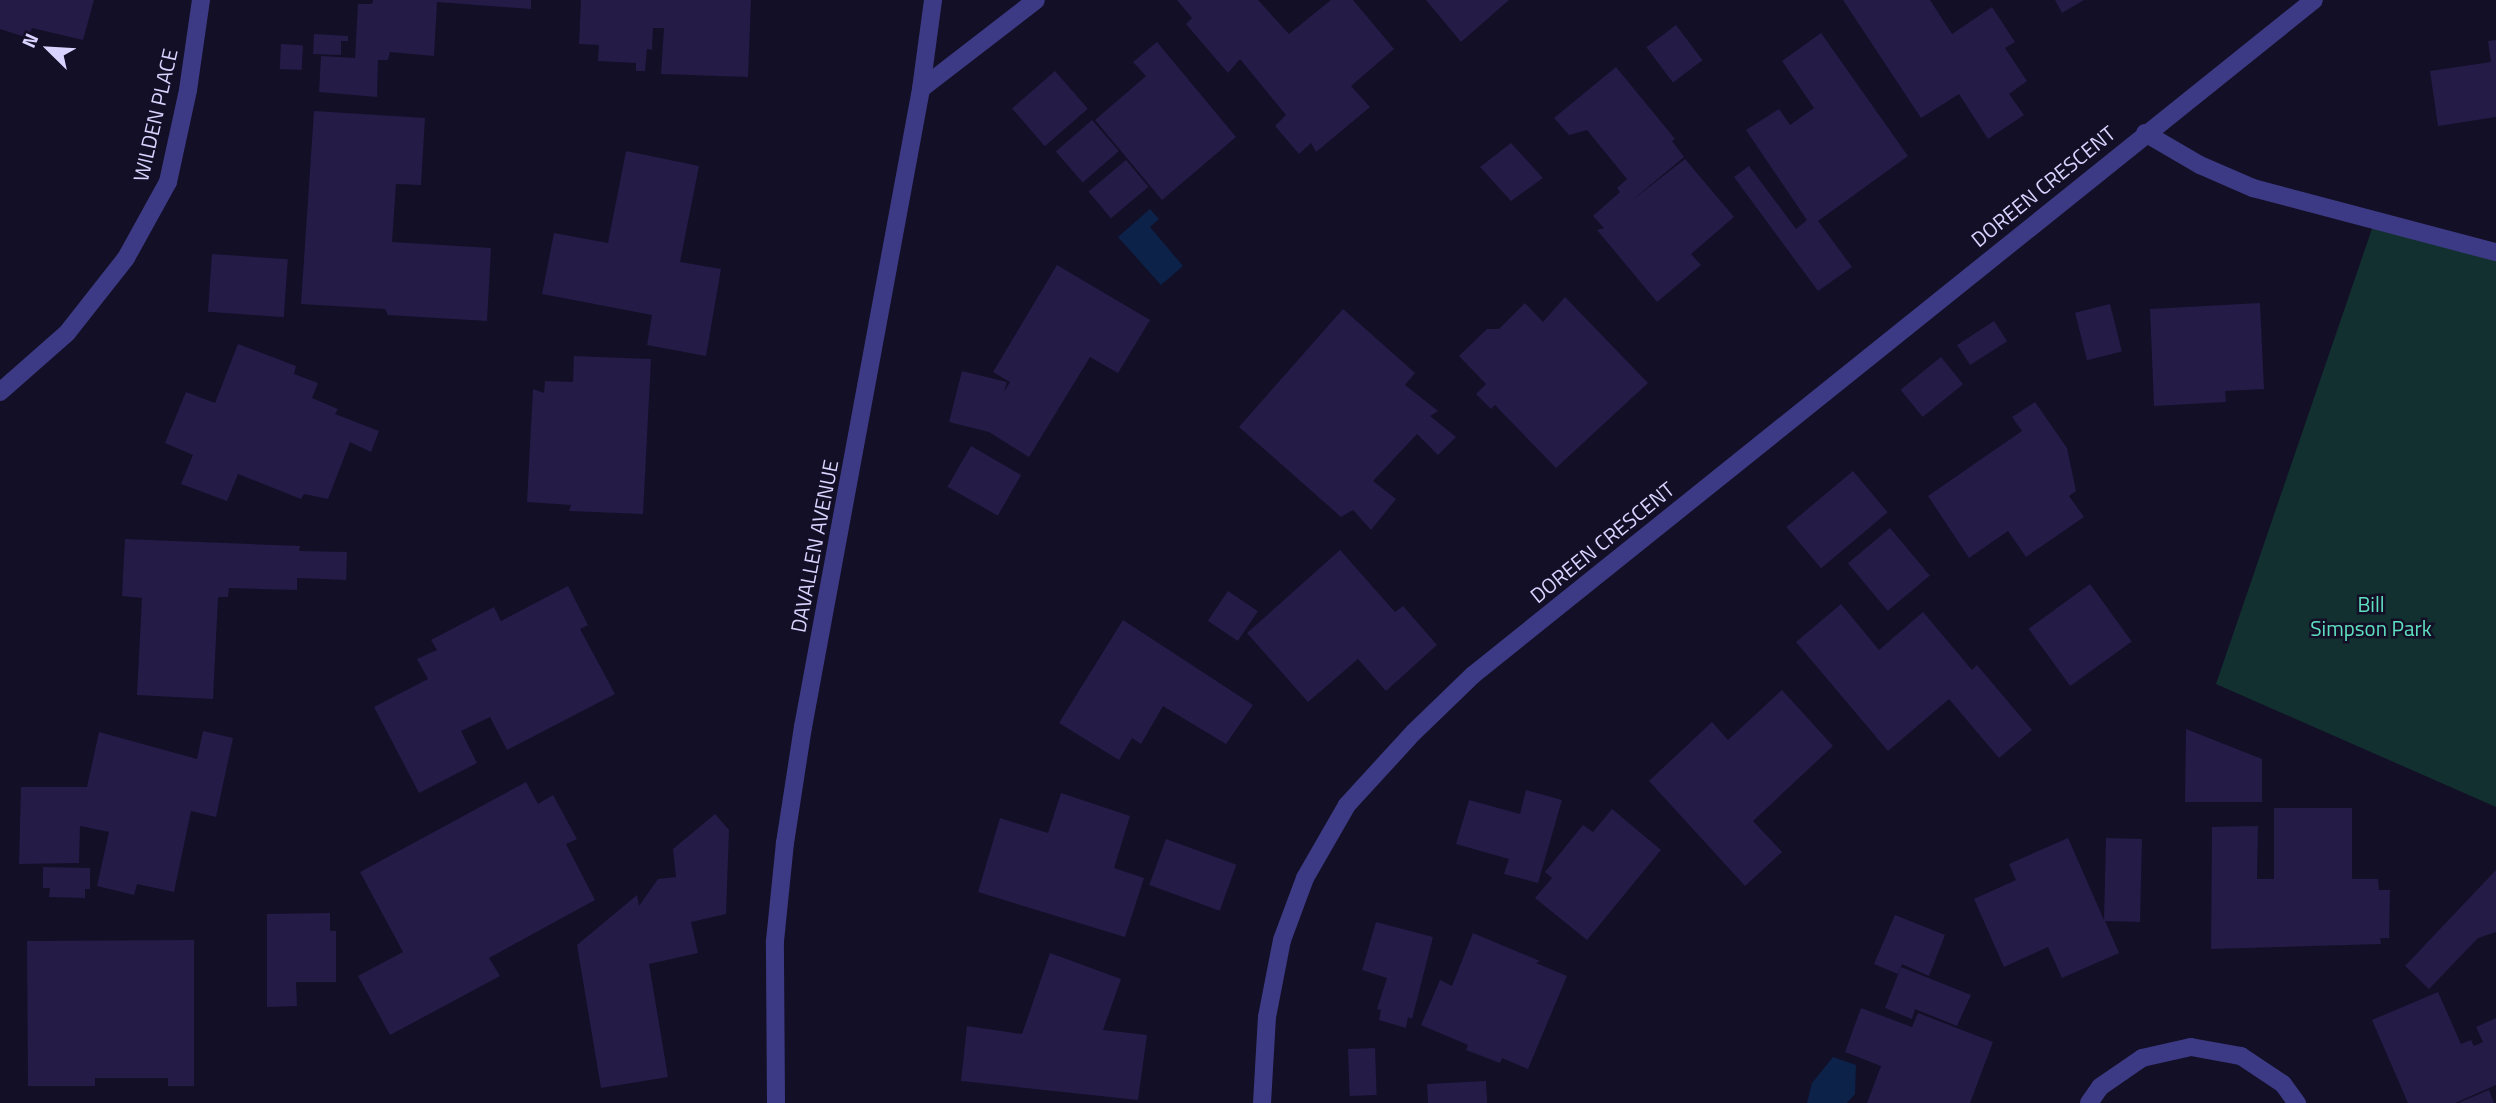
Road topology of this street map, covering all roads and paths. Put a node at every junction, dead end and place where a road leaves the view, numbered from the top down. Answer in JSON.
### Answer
{"nodes":[{"id":1,"x":201,"y":0,"type":"edge"},
{"id":2,"x":933,"y":0,"type":"edge"},
{"id":3,"x":1036,"y":0,"type":"edge"},
{"id":4,"x":2314,"y":0,"type":"edge"},
{"id":5,"x":921,"y":89,"type":"junction"},
{"id":6,"x":2145,"y":133,"type":"junction"},
{"id":7,"x":2496,"y":252,"type":"edge"},
{"id":8,"x":0,"y":392,"type":"edge"},
{"id":9,"x":776,"y":1103,"type":"edge"},
{"id":10,"x":1262,"y":1103,"type":"edge"},
{"id":11,"x":2089,"y":1103,"type":"edge"},
{"id":12,"x":2297,"y":1103,"type":"edge"}],
"edges":[{"from":1,"to":8,"type":"street","name":"WILDEN PLACE"},
{"from":2,"to":5,"type":"street","name":"DAVALLEN AVENUE"},
{"from":3,"to":5,"type":"street"},
{"from":4,"to":6,"type":"street","name":"DOREEN CRESCENT"},
{"from":5,"to":9,"type":"street","name":"DAVALLEN AVENUE"},
{"from":6,"to":7,"type":"street","name":"DOREEN CRESCENT"},
{"from":6,"to":10,"type":"street","name":"DOREEN CRESCENT"},
{"from":11,"to":12,"type":"street"}]}
